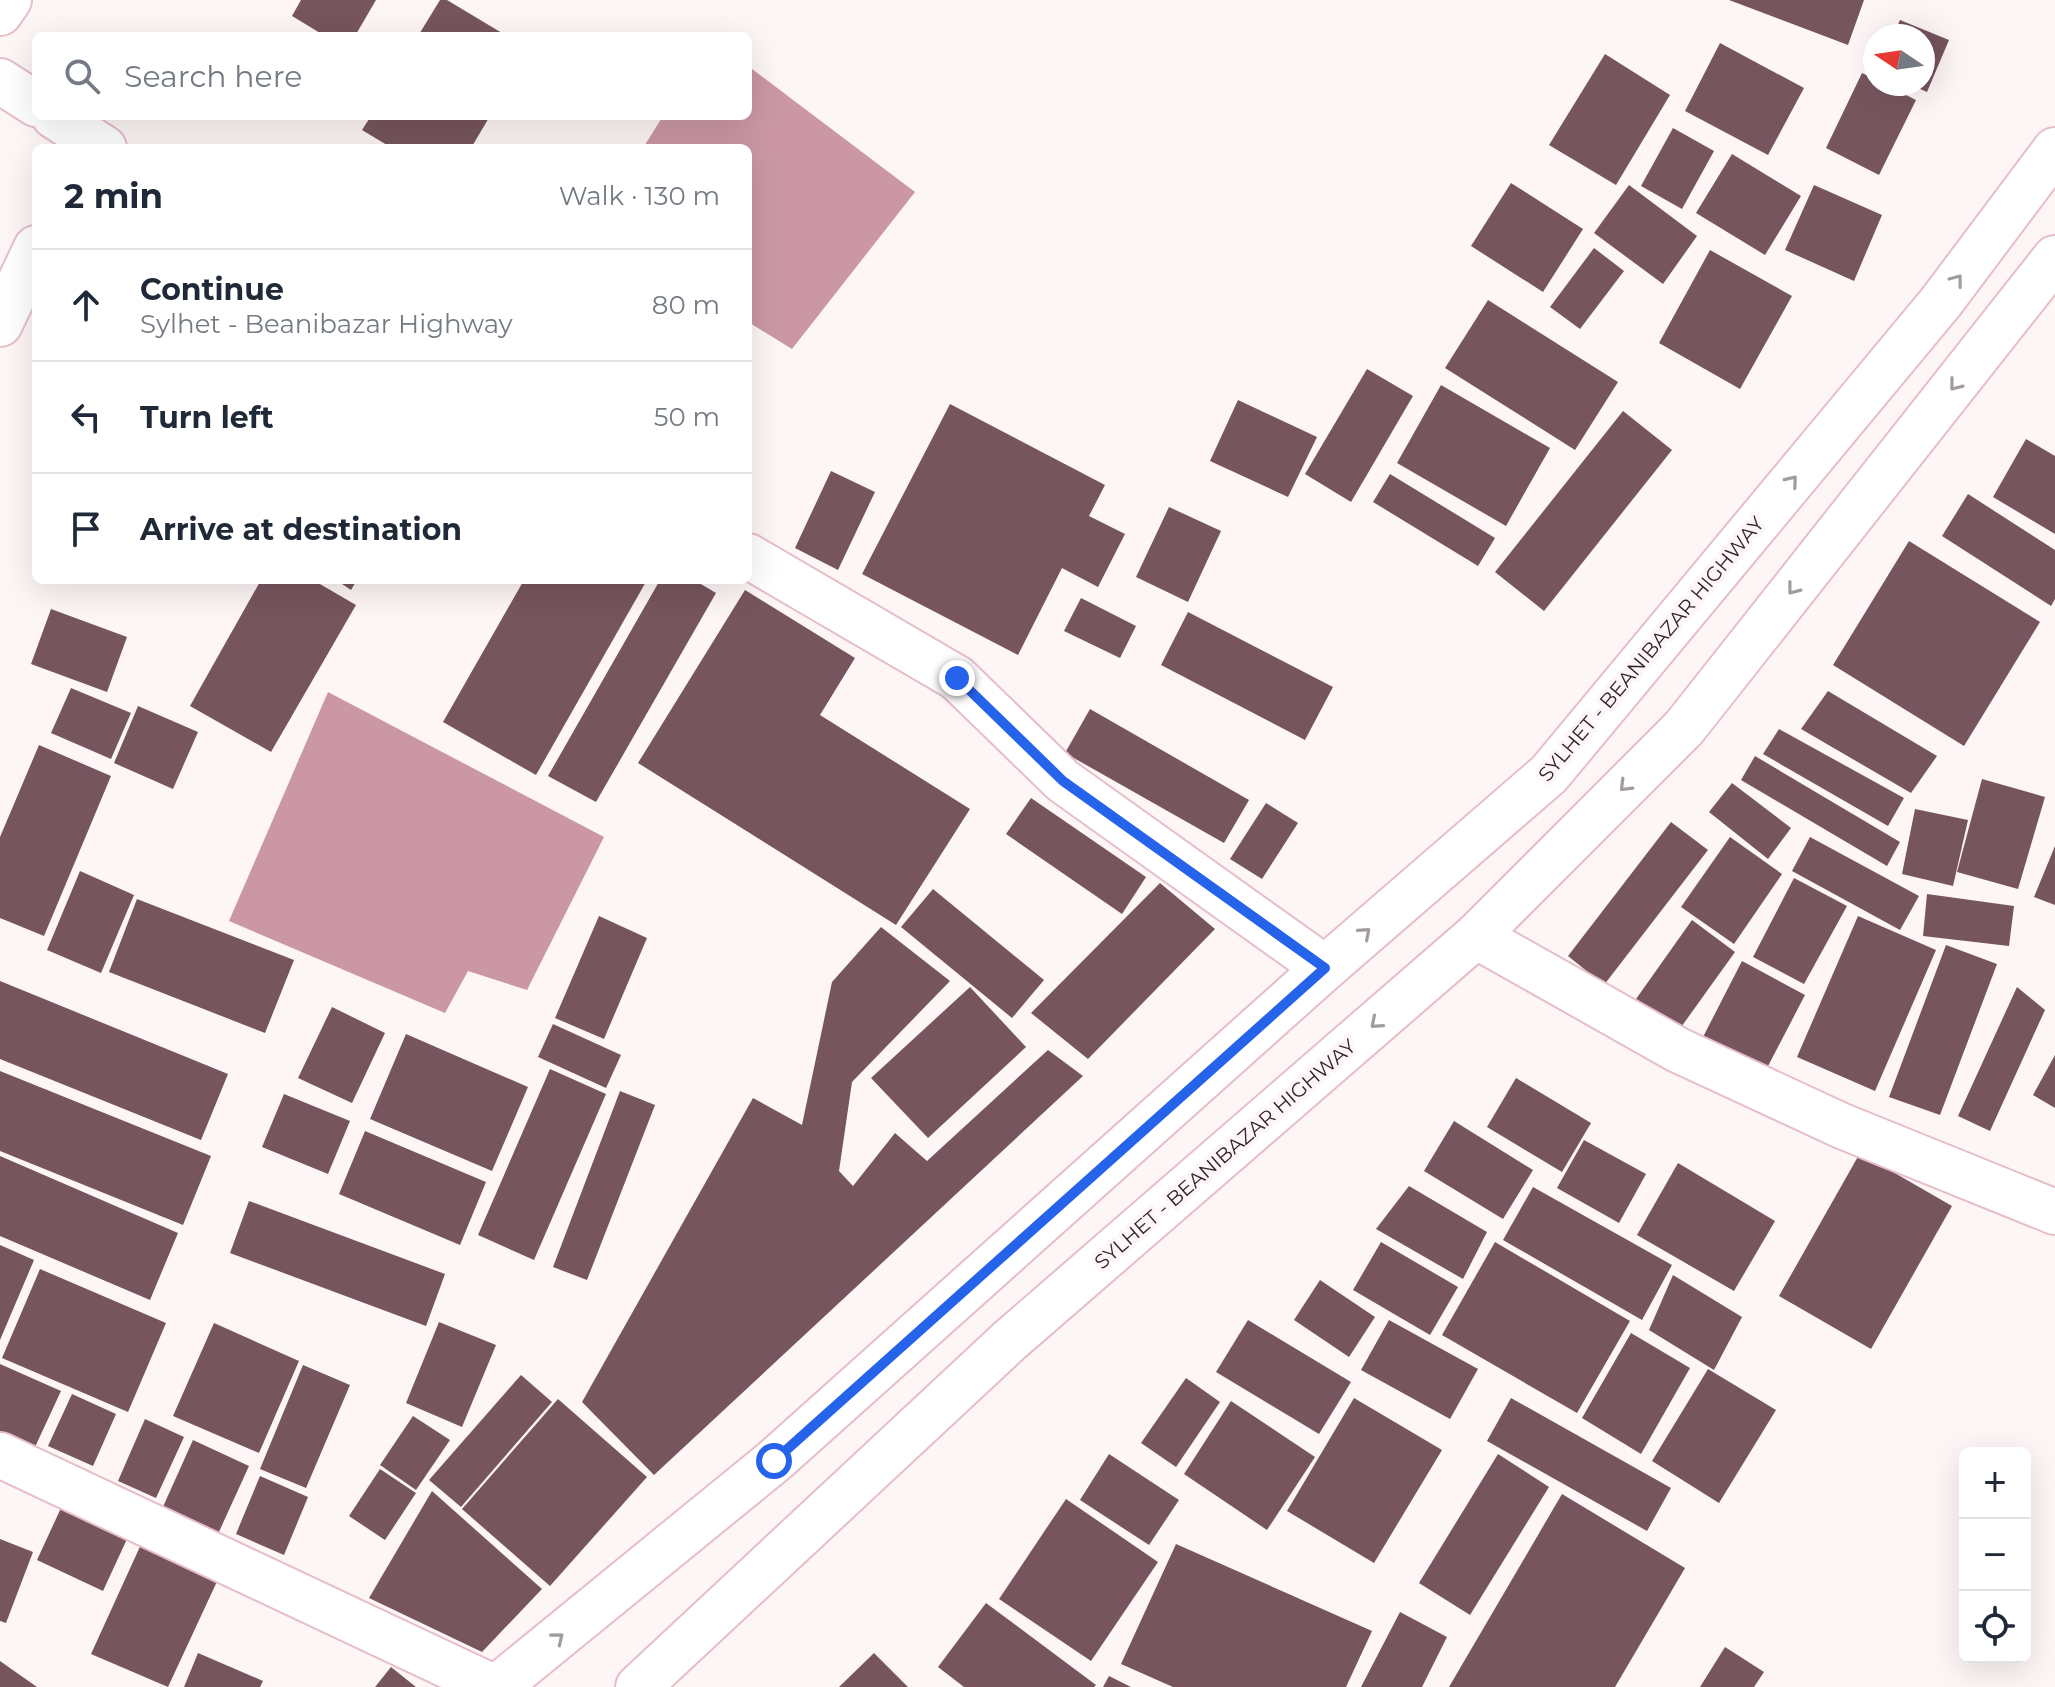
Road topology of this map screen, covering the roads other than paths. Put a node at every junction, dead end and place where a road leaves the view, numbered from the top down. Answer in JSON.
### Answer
{"nodes":[{"id":1,"x":9,"y":0,"type":"edge"},
{"id":2,"x":0,"y":13,"type":"edge"},
{"id":3,"x":0,"y":81,"type":"edge"},
{"id":4,"x":32,"y":101,"type":"edge"},
{"id":5,"x":2055,"y":150,"type":"edge"},
{"id":6,"x":32,"y":256,"type":"edge"},
{"id":7,"x":2055,"y":258,"type":"edge"},
{"id":8,"x":0,"y":324,"type":"edge"},
{"id":9,"x":752,"y":558,"type":"edge"},
{"id":10,"x":1476,"y":936,"type":"junction"},
{"id":11,"x":1325,"y":968,"type":"junction"},
{"id":12,"x":2055,"y":1212,"type":"edge"},
{"id":13,"x":0,"y":1455,"type":"edge"},
{"id":14,"x":495,"y":1687,"type":"edge"},
{"id":15,"x":638,"y":1687,"type":"edge"}],
"edges":[{"from":1,"to":2,"type":"main road"},
{"from":3,"to":4,"type":"main road"},
{"from":11,"to":5,"type":"main road","name":"SYLHET - BEANIBAZAR HIGHWAY","one_way":true},
{"from":6,"to":8,"type":"main road"},
{"from":7,"to":10,"type":"main road","name":"SYLHET - BEANIBAZAR HIGHWAY","one_way":true},
{"from":9,"to":11,"type":"main road"},
{"from":10,"to":12,"type":"main road"},
{"from":10,"to":15,"type":"main road","name":"SYLHET - BEANIBAZAR HIGHWAY","one_way":true},
{"from":14,"to":11,"type":"main road","name":"SYLHET - BEANIBAZAR HIGHWAY","one_way":true},
{"from":13,"to":14,"type":"main road"}]}
